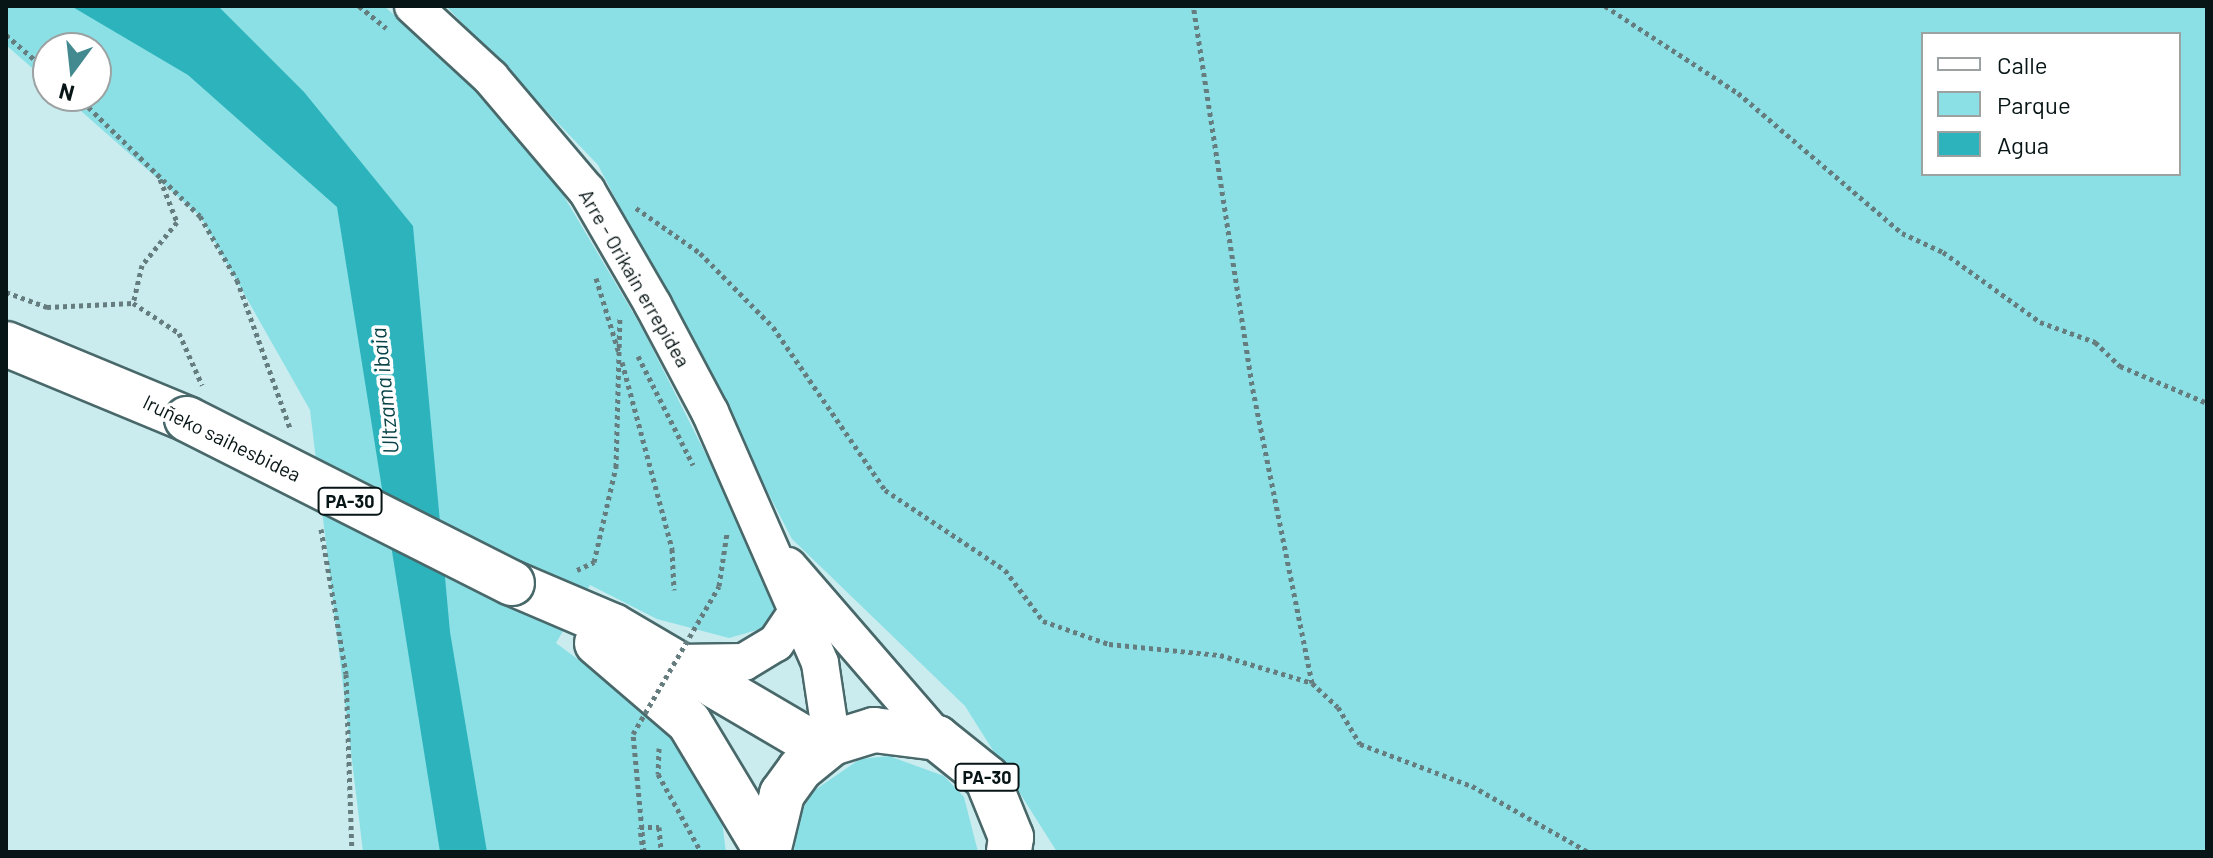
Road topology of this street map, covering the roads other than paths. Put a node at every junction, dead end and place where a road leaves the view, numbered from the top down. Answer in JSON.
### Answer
{"nodes":[{"id":1,"x":413,"y":6,"type":"edge"},
{"id":2,"x":6,"y":344,"type":"edge"},
{"id":3,"x":773,"y":550,"type":"junction"},
{"id":4,"x":563,"y":590,"type":"junction"},
{"id":5,"x":797,"y":612,"type":"junction"},
{"id":6,"x":678,"y":663,"type":"junction"},
{"id":7,"x":937,"y":738,"type":"junction"},
{"id":8,"x":828,"y":746,"type":"junction"},
{"id":9,"x":1015,"y":847,"type":"edge"},
{"id":10,"x":768,"y":852,"type":"edge"}],
"edges":[{"from":1,"to":3,"type":"main road","name":"Arre - Orikain errepidea"},
{"from":2,"to":4,"type":"highway","name":"Iruñeko saihesbidea","number":"PA-30","bridge":true},
{"from":3,"to":5,"type":"main road","name":"Arre - Orikain errepidea"},
{"from":3,"to":7,"type":"main road","name":"Arre - Orikain errepidea"},
{"from":4,"to":6,"type":"highway","name":"Iruñeko saihesbidea","number":"PA-30"},
{"from":4,"to":10,"type":"highway","name":"Iruñeko saihesbidea","number":"PA-30"},
{"from":5,"to":6,"type":"main road"},
{"from":5,"to":8,"type":"main road","name":"Arre - Orikain errepidea"},
{"from":6,"to":8,"type":"highway","name":"Iruñeko saihesbidea","number":"PA-30"},
{"from":7,"to":8,"type":"highway","number":"PA-30"},
{"from":7,"to":9,"type":"highway","number":"PA-30"},
{"from":8,"to":10,"type":"highway","number":"PA-30"}]}
